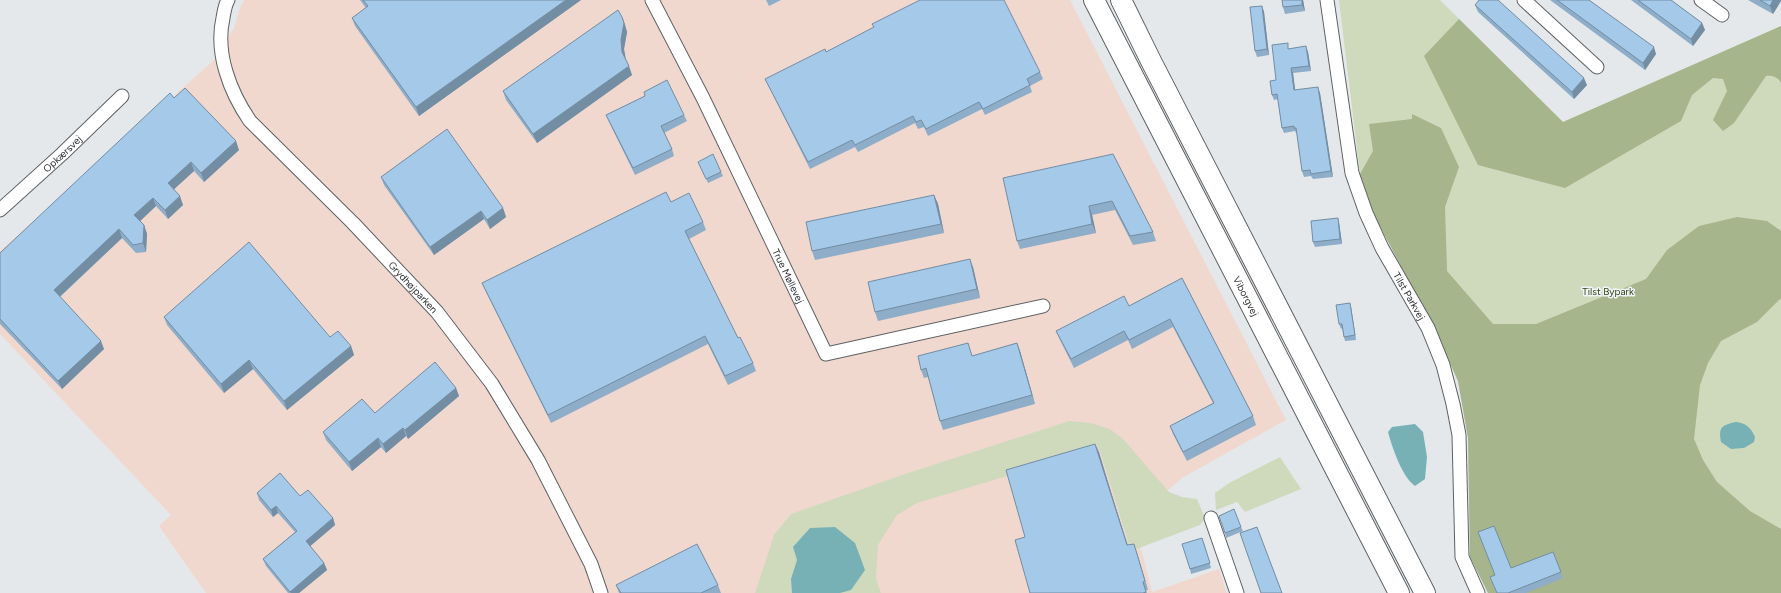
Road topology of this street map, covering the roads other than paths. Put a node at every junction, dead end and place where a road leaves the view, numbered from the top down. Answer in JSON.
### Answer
{"nodes":[{"id":1,"x":228,"y":0,"type":"edge"},
{"id":2,"x":652,"y":0,"type":"edge"},
{"id":3,"x":1094,"y":0,"type":"edge"},
{"id":4,"x":1121,"y":0,"type":"edge"},
{"id":5,"x":1327,"y":0,"type":"edge"},
{"id":6,"x":1524,"y":0,"type":"edge"},
{"id":7,"x":1701,"y":0,"type":"edge"},
{"id":8,"x":1722,"y":15,"type":"dead end"},
{"id":9,"x":1597,"y":66,"type":"dead end"},
{"id":10,"x":122,"y":96,"type":"dead end"},
{"id":11,"x":0,"y":210,"type":"edge"},
{"id":12,"x":1043,"y":306,"type":"dead end"},
{"id":13,"x":1211,"y":518,"type":"dead end"},
{"id":14,"x":602,"y":593,"type":"edge"},
{"id":15,"x":1237,"y":593,"type":"edge"},
{"id":16,"x":1399,"y":593,"type":"edge"},
{"id":17,"x":1424,"y":593,"type":"edge"},
{"id":18,"x":1478,"y":593,"type":"edge"}],
"edges":[{"from":1,"to":14,"type":"street","name":"Grydhøjparken"},
{"from":2,"to":12,"type":"street","name":"True Møllevej"},
{"from":3,"to":16,"type":"main road","name":"Viborgvej"},
{"from":4,"to":17,"type":"main road"},
{"from":5,"to":18,"type":"street","name":"Tilst Parkvej"},
{"from":6,"to":9,"type":"street"},
{"from":7,"to":8,"type":"street"},
{"from":10,"to":11,"type":"street","name":"Opkærsvej"},
{"from":13,"to":15,"type":"street"}]}
